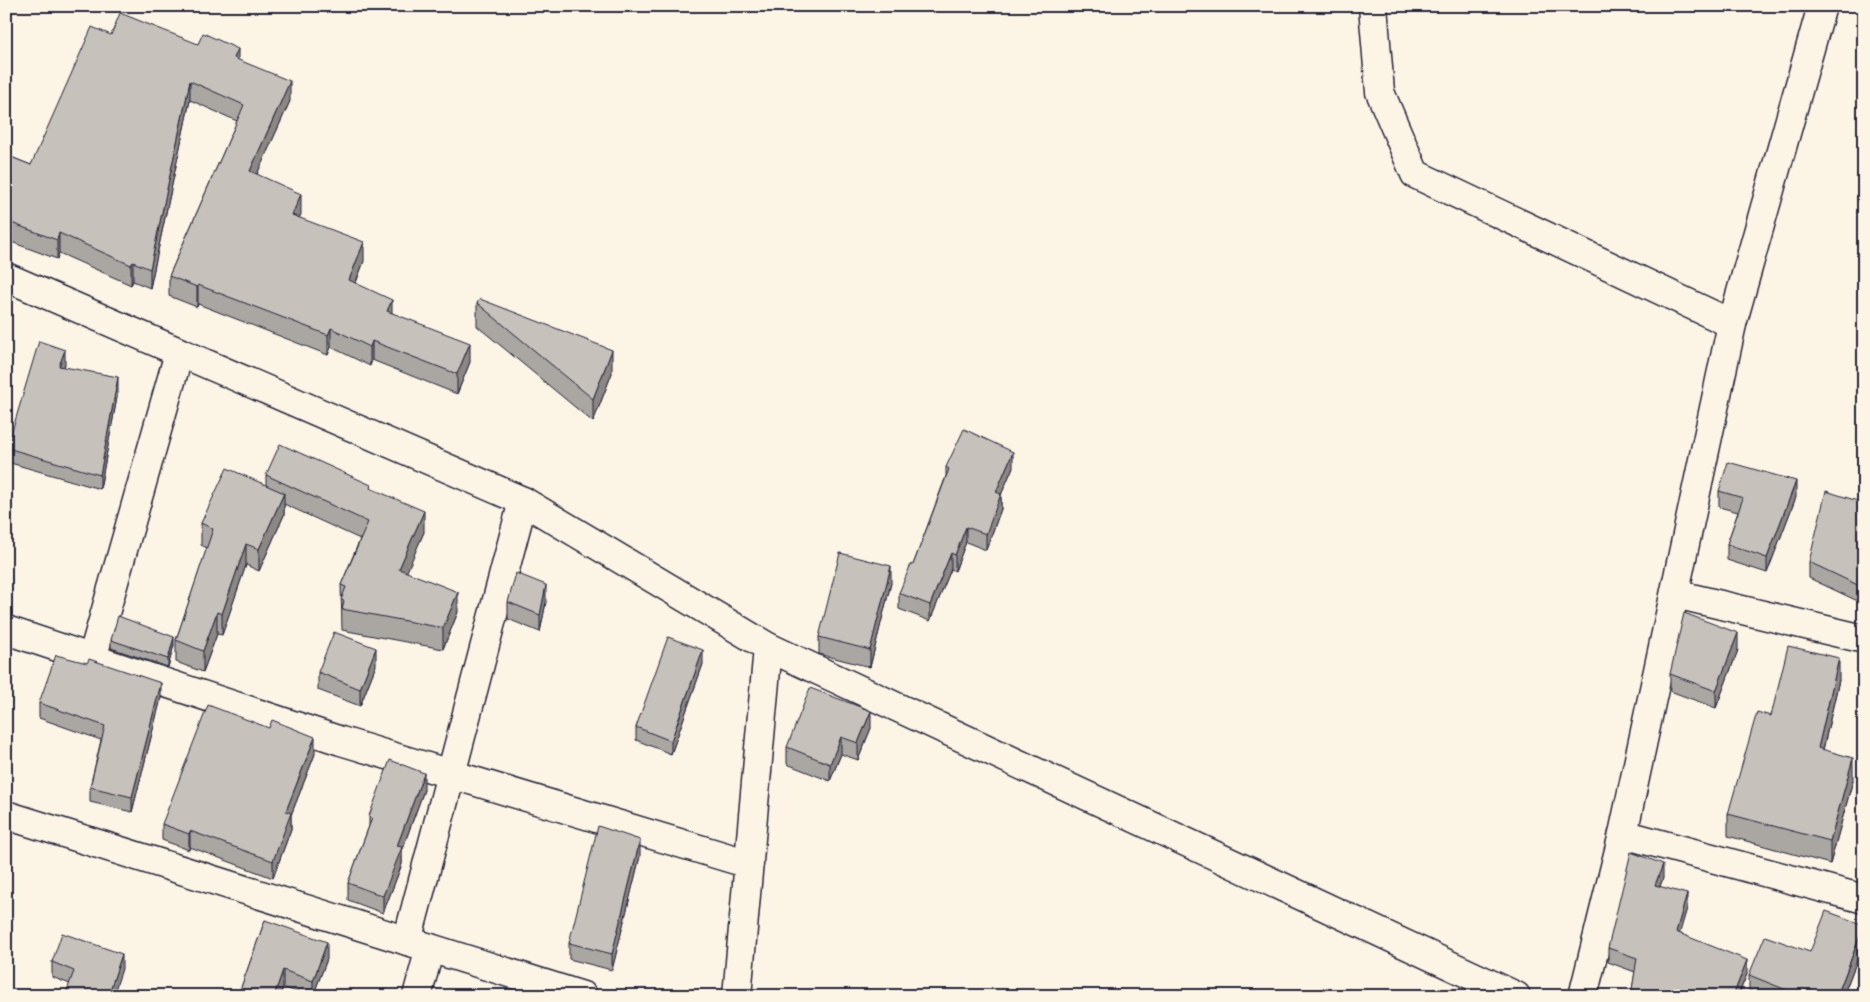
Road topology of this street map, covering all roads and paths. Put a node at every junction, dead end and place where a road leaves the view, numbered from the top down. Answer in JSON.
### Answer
{"nodes":[{"id":1,"x":1373,"y":6,"type":"edge"},
{"id":2,"x":1822,"y":6,"type":"edge"},
{"id":3,"x":6,"y":277,"type":"edge"},
{"id":4,"x":1732,"y":324,"type":"junction"},
{"id":5,"x":179,"y":353,"type":"junction"},
{"id":6,"x":524,"y":501,"type":"junction"},
{"id":7,"x":1675,"y":594,"type":"junction"},
{"id":8,"x":6,"y":630,"type":"edge"},
{"id":9,"x":1864,"y":638,"type":"edge"},
{"id":10,"x":768,"y":647,"type":"junction"},
{"id":11,"x":92,"y":658,"type":"junction"},
{"id":12,"x":451,"y":774,"type":"junction"},
{"id":13,"x":6,"y":815,"type":"edge"},
{"id":14,"x":1623,"y":834,"type":"junction"},
{"id":15,"x":748,"y":864,"type":"junction"},
{"id":16,"x":1864,"y":898,"type":"edge"},
{"id":17,"x":419,"y":944,"type":"junction"},
{"id":18,"x":417,"y":996,"type":"edge"},
{"id":19,"x":583,"y":996,"type":"edge"},
{"id":20,"x":737,"y":996,"type":"edge"},
{"id":21,"x":1516,"y":996,"type":"edge"},
{"id":22,"x":1583,"y":996,"type":"edge"}],
"edges":[{"from":1,"to":4,"type":"street"},
{"from":2,"to":4,"type":"street"},
{"from":3,"to":5,"type":"street"},
{"from":4,"to":7,"type":"street"},
{"from":5,"to":6,"type":"street"},
{"from":5,"to":11,"type":"street"},
{"from":6,"to":10,"type":"street"},
{"from":6,"to":12,"type":"street"},
{"from":7,"to":9,"type":"street"},
{"from":7,"to":14,"type":"street"},
{"from":8,"to":11,"type":"street"},
{"from":10,"to":15,"type":"street"},
{"from":10,"to":21,"type":"street"},
{"from":11,"to":12,"type":"street"},
{"from":12,"to":15,"type":"street"},
{"from":12,"to":17,"type":"street"},
{"from":13,"to":17,"type":"street"},
{"from":14,"to":16,"type":"street"},
{"from":14,"to":22,"type":"street"},
{"from":15,"to":20,"type":"street"},
{"from":17,"to":18,"type":"street"},
{"from":17,"to":19,"type":"street"}]}
